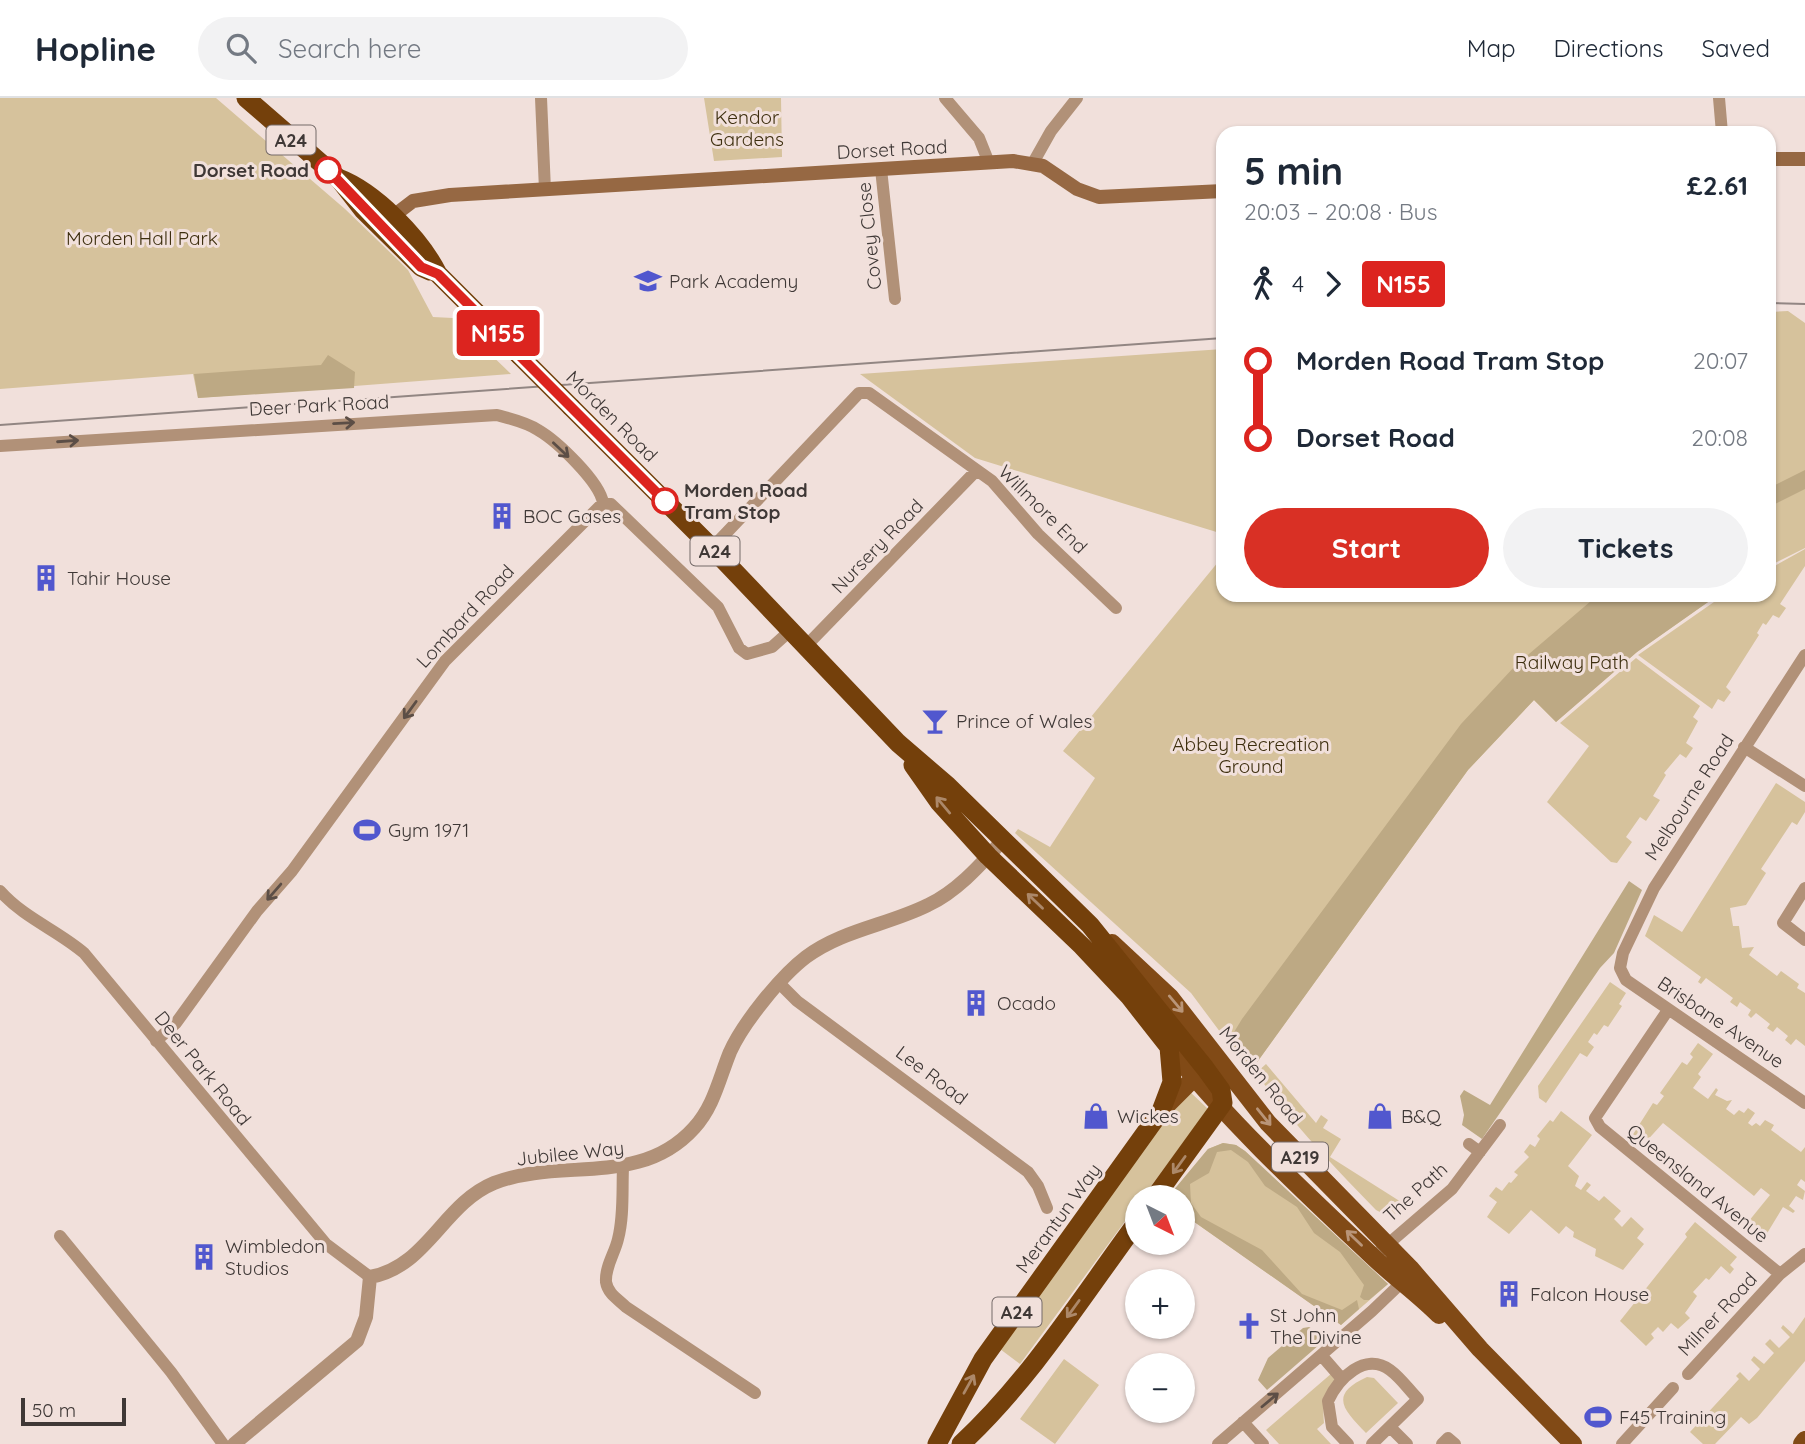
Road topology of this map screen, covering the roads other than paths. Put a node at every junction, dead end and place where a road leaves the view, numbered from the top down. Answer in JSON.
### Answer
{"nodes":[{"id":1,"x":246,"y":98,"type":"edge"},
{"id":2,"x":541,"y":98,"type":"edge"},
{"id":3,"x":945,"y":98,"type":"edge"},
{"id":4,"x":1077,"y":98,"type":"edge"},
{"id":5,"x":1719,"y":98,"type":"edge"},
{"id":6,"x":1721,"y":126,"type":"edge"},
{"id":7,"x":1776,"y":159,"type":"edge"},
{"id":8,"x":1805,"y":159,"type":"edge"},
{"id":9,"x":989,"y":163,"type":"junction"},
{"id":10,"x":1033,"y":163,"type":"junction"},
{"id":11,"x":881,"y":169,"type":"junction"},
{"id":12,"x":338,"y":178,"type":"junction"},
{"id":13,"x":545,"y":190,"type":"junction"},
{"id":14,"x":1216,"y":191,"type":"edge"},
{"id":15,"x":392,"y":217,"type":"junction"},
{"id":16,"x":438,"y":274,"type":"junction"},
{"id":17,"x":895,"y":299,"type":"dead end"},
{"id":18,"x":0,"y":446,"type":"edge"},
{"id":19,"x":975,"y":472,"type":"junction"},
{"id":20,"x":603,"y":503,"type":"junction"},
{"id":21,"x":712,"y":548,"type":"junction"},
{"id":22,"x":1116,"y":608,"type":"dead end"},
{"id":23,"x":791,"y":630,"type":"junction"},
{"id":24,"x":806,"y":646,"type":"junction"},
{"id":25,"x":1805,"y":655,"type":"edge"},
{"id":26,"x":898,"y":743,"type":"junction"},
{"id":27,"x":1744,"y":747,"type":"junction"},
{"id":28,"x":1805,"y":786,"type":"edge"},
{"id":29,"x":1004,"y":839,"type":"junction"},
{"id":30,"x":988,"y":856,"type":"junction"},
{"id":31,"x":1805,"y":888,"type":"edge"},
{"id":32,"x":0,"y":891,"type":"edge"},
{"id":33,"x":1805,"y":940,"type":"edge"},
{"id":34,"x":1620,"y":968,"type":"joint"},
{"id":35,"x":781,"y":985,"type":"junction"},
{"id":36,"x":1668,"y":1010,"type":"junction"},
{"id":37,"x":156,"y":1041,"type":"junction"},
{"id":38,"x":1169,"y":1047,"type":"junction"},
{"id":39,"x":1207,"y":1069,"type":"junction"},
{"id":40,"x":1805,"y":1103,"type":"edge"},
{"id":41,"x":1220,"y":1108,"type":"junction"},
{"id":42,"x":1161,"y":1111,"type":"junction"},
{"id":43,"x":1500,"y":1125,"type":"dead end"},
{"id":44,"x":1469,"y":1144,"type":"dead end"},
{"id":45,"x":1480,"y":1152,"type":"junction"},
{"id":46,"x":623,"y":1167,"type":"junction"},
{"id":47,"x":1164,"y":1185,"type":"edge"},
{"id":48,"x":1047,"y":1208,"type":"dead end"},
{"id":49,"x":60,"y":1236,"type":"dead end"},
{"id":50,"x":1125,"y":1239,"type":"edge"},
{"id":51,"x":1386,"y":1244,"type":"junction"},
{"id":52,"x":1805,"y":1254,"type":"edge"},
{"id":53,"x":1373,"y":1257,"type":"junction"},
{"id":54,"x":1780,"y":1274,"type":"junction"},
{"id":55,"x":370,"y":1277,"type":"junction"},
{"id":56,"x":1401,"y":1279,"type":"junction"},
{"id":57,"x":1480,"y":1349,"type":"junction"},
{"id":58,"x":1322,"y":1356,"type":"junction"},
{"id":59,"x":1688,"y":1374,"type":"dead end"},
{"id":60,"x":1342,"y":1379,"type":"junction"},
{"id":61,"x":1673,"y":1388,"type":"dead end"},
{"id":62,"x":755,"y":1393,"type":"dead end"},
{"id":63,"x":1243,"y":1422,"type":"junction"},
{"id":64,"x":1390,"y":1427,"type":"junction"},
{"id":65,"x":223,"y":1444,"type":"edge"},
{"id":66,"x":234,"y":1444,"type":"edge"},
{"id":67,"x":937,"y":1444,"type":"edge"},
{"id":68,"x":961,"y":1444,"type":"edge"},
{"id":69,"x":1219,"y":1444,"type":"edge"},
{"id":70,"x":1263,"y":1444,"type":"edge"},
{"id":71,"x":1348,"y":1444,"type":"edge"},
{"id":72,"x":1372,"y":1444,"type":"edge"},
{"id":73,"x":1407,"y":1444,"type":"edge"},
{"id":74,"x":1573,"y":1444,"type":"edge"},
{"id":75,"x":1622,"y":1444,"type":"edge"}],
"edges":[{"from":1,"to":12,"type":"highway","name":"Morden Road","number":"A24"},
{"from":2,"to":13,"type":"street"},
{"from":3,"to":9,"type":"street"},
{"from":4,"to":10,"type":"street"},
{"from":5,"to":6,"type":"street"},
{"from":7,"to":8,"type":"main road"},
{"from":9,"to":10,"type":"main road","name":"Dorset Road"},
{"from":9,"to":11,"type":"main road","name":"Dorset Road"},
{"from":10,"to":14,"type":"main road","name":"Dorset Road"},
{"from":11,"to":13,"type":"main road","name":"Dorset Road"},
{"from":11,"to":17,"type":"street","name":"Covey Close"},
{"from":12,"to":15,"type":"highway","name":"Morden Road","number":"A24"},
{"from":12,"to":16,"type":"highway","name":"Morden Road","number":"A24"},
{"from":13,"to":15,"type":"main road","name":"Dorset Road"},
{"from":15,"to":16,"type":"highway","name":"Morden Road","number":"A24"},
{"from":16,"to":21,"type":"highway","name":"Morden Road","number":"A24","bridge":true},
{"from":18,"to":20,"type":"street","name":"Deer Park Road","one_way":true},
{"from":19,"to":21,"type":"street","name":"Willmore End"},
{"from":19,"to":22,"type":"street","name":"Willmore End"},
{"from":19,"to":24,"type":"street","name":"Nursery Road"},
{"from":20,"to":23,"type":"street"},
{"from":20,"to":37,"type":"street","name":"Lombard Road","one_way":true},
{"from":21,"to":23,"type":"highway","name":"Morden Road","number":"A24"},
{"from":23,"to":24,"type":"highway","name":"Morden Road","number":"A24"},
{"from":24,"to":26,"type":"highway","name":"Morden Road","number":"A24"},
{"from":25,"to":27,"type":"street","name":"Melbourne Road"},
{"from":26,"to":29,"type":"highway","name":"Morden Road","number":"A24"},
{"from":30,"to":26,"type":"highway","name":"Morden Road","number":"A24","one_way":true},
{"from":27,"to":28,"type":"street"},
{"from":27,"to":34,"type":"street","name":"Melbourne Road"},
{"from":29,"to":30,"type":"street","name":"Jubilee Way"},
{"from":29,"to":39,"type":"highway","name":"Morden Road","number":"A24","one_way":true},
{"from":30,"to":35,"type":"street","name":"Jubilee Way"},
{"from":38,"to":30,"type":"highway","name":"Morden Road","number":"A24","one_way":true},
{"from":31,"to":33,"type":"street"},
{"from":32,"to":37,"type":"street","name":"Deer Park Road"},
{"from":34,"to":36,"type":"street","name":"Brisbane Avenue"},
{"from":35,"to":46,"type":"street","name":"Jubilee Way"},
{"from":35,"to":48,"type":"street","name":"Lee Road"},
{"from":36,"to":40,"type":"street","name":"Brisbane Avenue"},
{"from":36,"to":54,"type":"street","name":"Queensland Avenue"},
{"from":37,"to":55,"type":"street","name":"Deer Park Road"},
{"from":38,"to":39,"type":"main road","name":"Morden Road","number":"A219"},
{"from":38,"to":42,"type":"highway","name":"Merantun Way","number":"A24"},
{"from":39,"to":41,"type":"highway","name":"Morden Road","number":"A24"},
{"from":39,"to":42,"type":"main road"},
{"from":39,"to":51,"type":"main road","name":"Morden Road","number":"A219","one_way":true},
{"from":41,"to":47,"type":"highway","one_way":true},
{"from":53,"to":41,"type":"main road","name":"Morden Road","number":"A219","one_way":true},
{"from":67,"to":42,"type":"highway","name":"Merantun Way","number":"A24","one_way":true},
{"from":43,"to":45,"type":"street","name":"The Path"},
{"from":44,"to":45,"type":"street"},
{"from":45,"to":51,"type":"street","name":"The Path"},
{"from":46,"to":55,"type":"street","name":"Jubilee Way"},
{"from":46,"to":62,"type":"street"},
{"from":49,"to":65,"type":"street"},
{"from":50,"to":68,"type":"highway","number":"A24","one_way":true},
{"from":51,"to":53,"type":"street","name":"The Path"},
{"from":51,"to":57,"type":"main road","name":"Morden Road","number":"A219"},
{"from":52,"to":54,"type":"street","name":"Milner Road"},
{"from":53,"to":56,"type":"main road","name":"Morden Road","number":"A219"},
{"from":54,"to":59,"type":"street","name":"Milner Road"},
{"from":55,"to":66,"type":"street"},
{"from":56,"to":57,"type":"main road","name":"Morden Road","number":"A219"},
{"from":56,"to":58,"type":"street"},
{"from":57,"to":74,"type":"main road","name":"Morden Road","number":"A219"},
{"from":58,"to":60,"type":"street"},
{"from":63,"to":58,"type":"street","one_way":true},
{"from":60,"to":64,"type":"street"},
{"from":60,"to":71,"type":"street"},
{"from":61,"to":75,"type":"street"},
{"from":63,"to":69,"type":"street"},
{"from":63,"to":70,"type":"street"},
{"from":64,"to":72,"type":"street"},
{"from":64,"to":73,"type":"street"}]}
